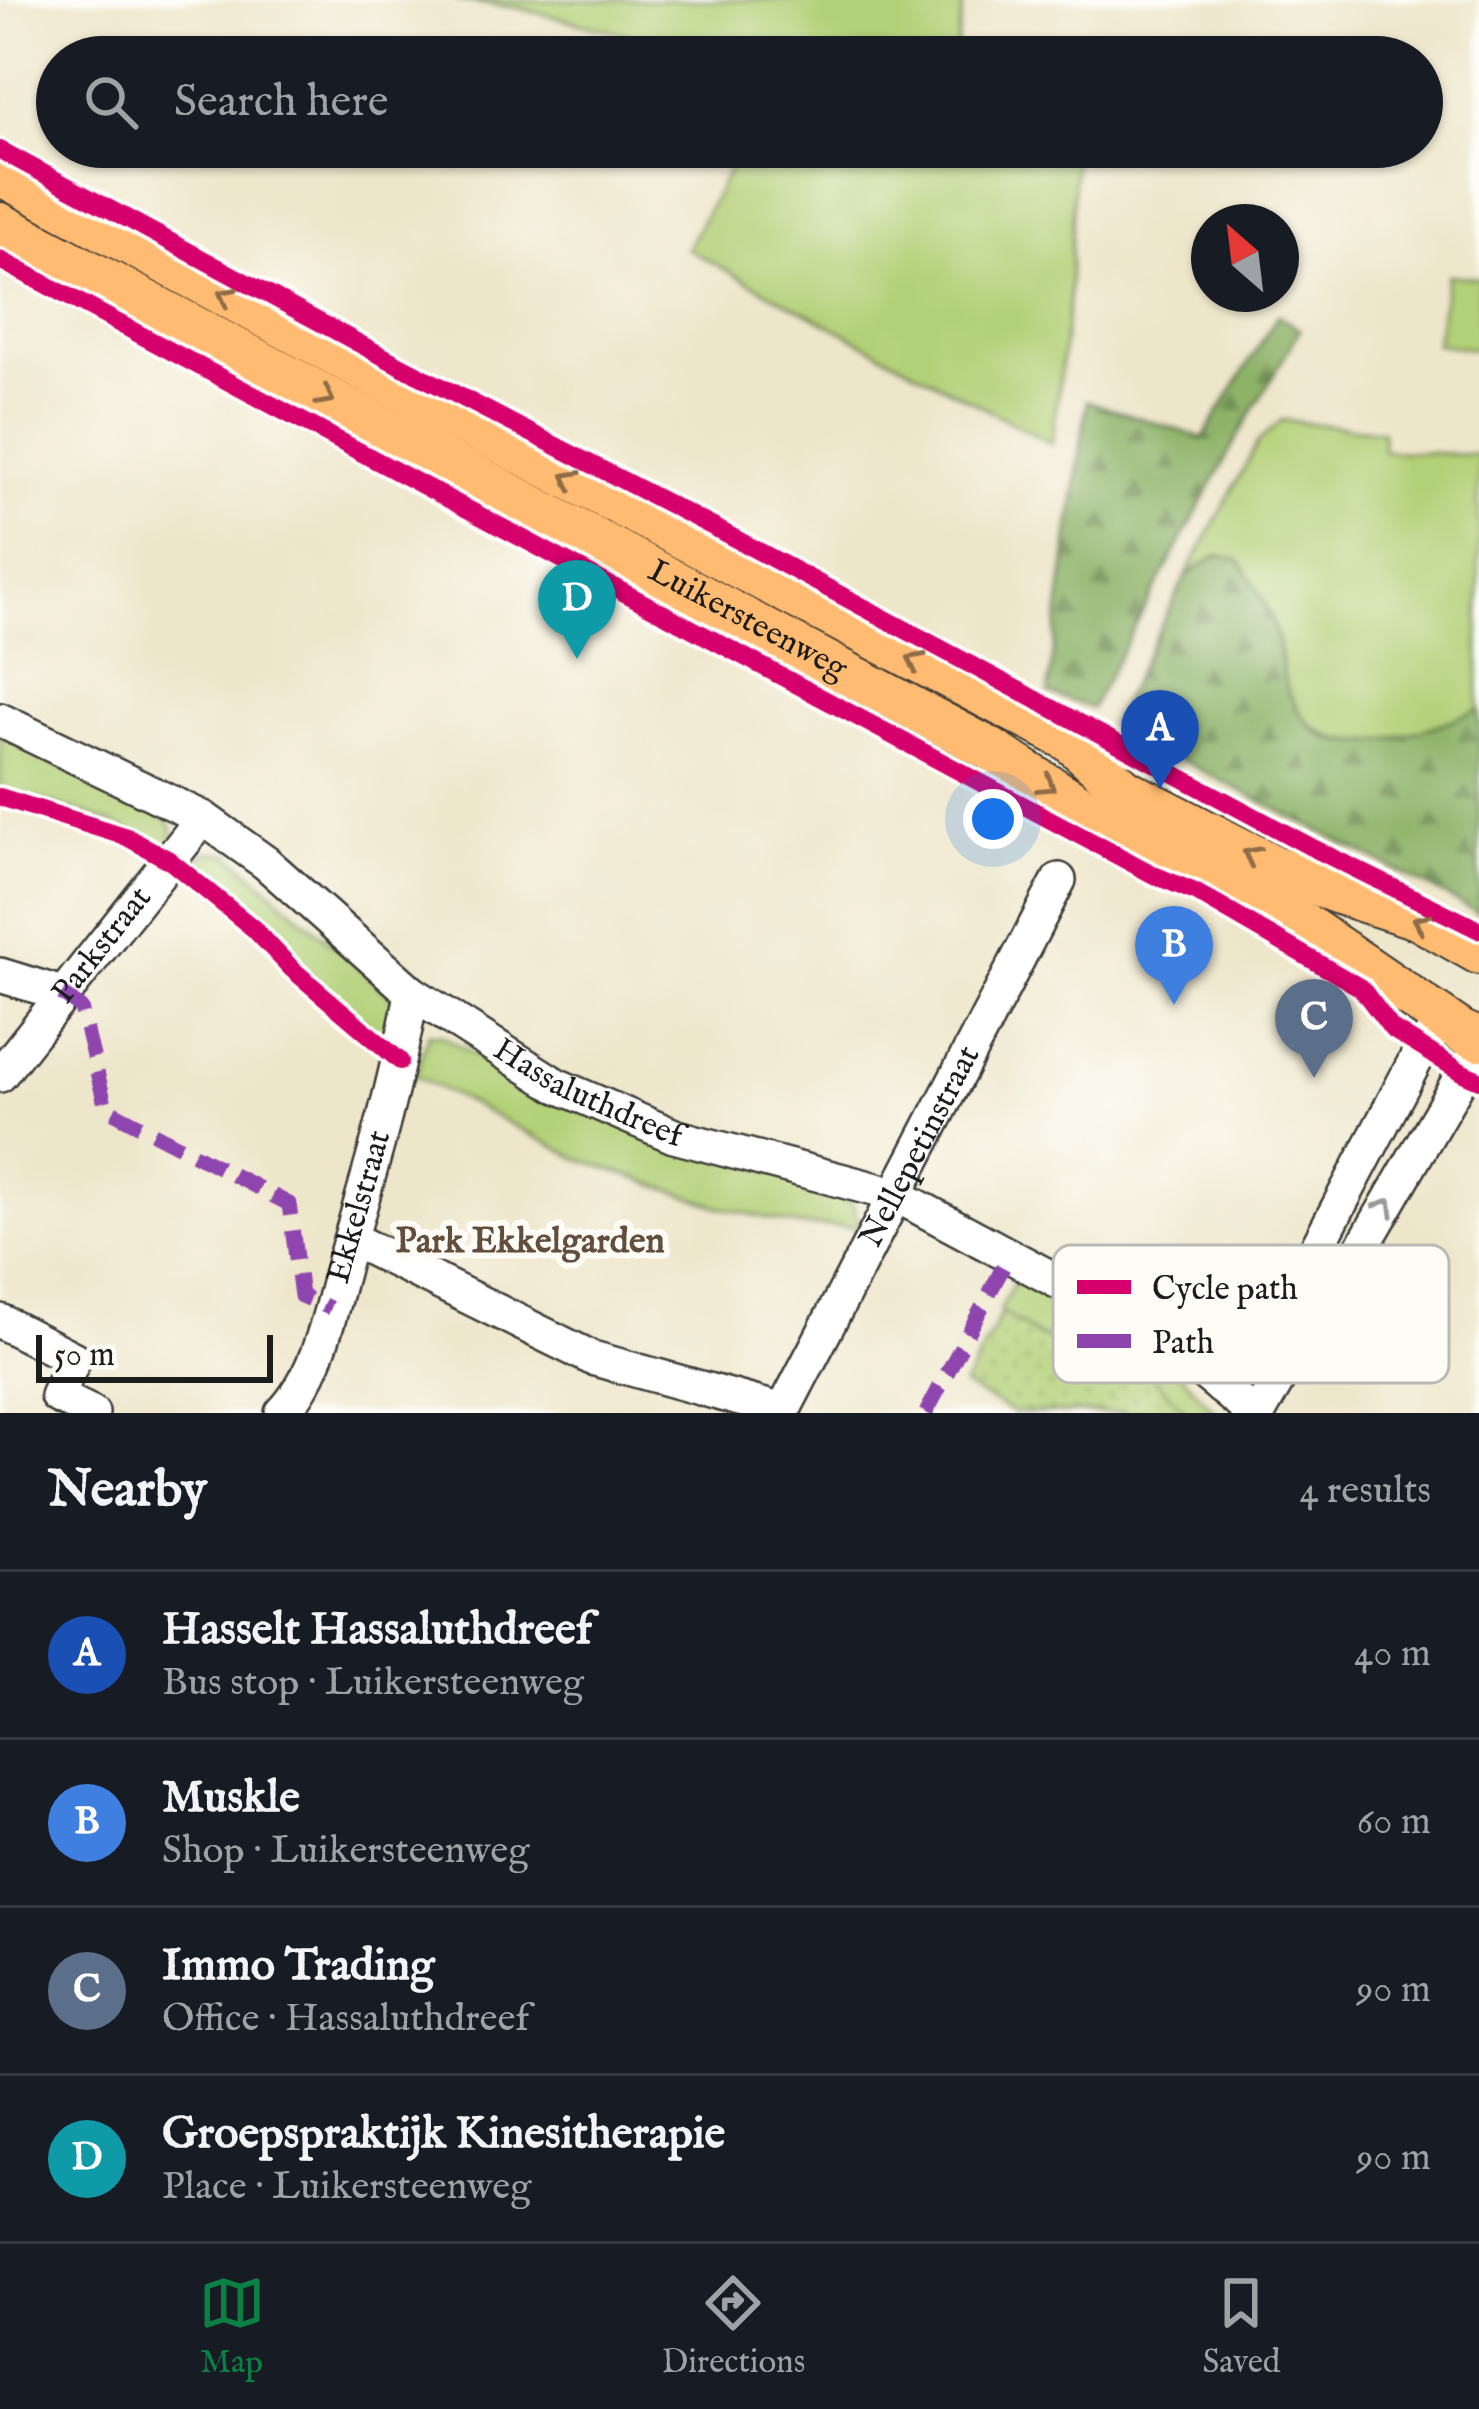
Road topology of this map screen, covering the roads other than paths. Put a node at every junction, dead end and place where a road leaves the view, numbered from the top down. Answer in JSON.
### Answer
{"nodes":[{"id":1,"x":0,"y":174,"type":"edge"},
{"id":2,"x":0,"y":224,"type":"edge"},
{"id":3,"x":0,"y":719,"type":"edge"},
{"id":4,"x":203,"y":818,"type":"junction"},
{"id":5,"x":1059,"y":880,"type":"dead end"},
{"id":6,"x":1479,"y":953,"type":"edge"},
{"id":7,"x":1479,"y":969,"type":"edge"},
{"id":8,"x":0,"y":975,"type":"edge"},
{"id":9,"x":412,"y":993,"type":"junction"},
{"id":10,"x":62,"y":994,"type":"junction"},
{"id":11,"x":1467,"y":1035,"type":"edge"},
{"id":12,"x":0,"y":1075,"type":"edge"},
{"id":13,"x":896,"y":1196,"type":"junction"},
{"id":14,"x":351,"y":1239,"type":"junction"},
{"id":15,"x":1318,"y":1245,"type":"edge"},
{"id":16,"x":1359,"y":1245,"type":"edge"},
{"id":17,"x":1053,"y":1279,"type":"edge"},
{"id":18,"x":0,"y":1321,"type":"edge"},
{"id":19,"x":1216,"y":1383,"type":"edge"},
{"id":20,"x":1224,"y":1383,"type":"edge"},
{"id":21,"x":1275,"y":1383,"type":"edge"},
{"id":22,"x":1221,"y":1387,"type":"junction"},
{"id":23,"x":295,"y":1410,"type":"edge"},
{"id":24,"x":782,"y":1412,"type":"edge"},
{"id":25,"x":92,"y":1413,"type":"edge"},
{"id":26,"x":1256,"y":1413,"type":"edge"}],
"edges":[{"from":6,"to":1,"type":"main road","name":"Luikersteenweg","one_way":true},
{"from":2,"to":11,"type":"main road","name":"Luikersteenweg","one_way":true},
{"from":3,"to":4,"type":"street","name":"Hassaluthdreef"},
{"from":4,"to":9,"type":"street","name":"Hassaluthdreef"},
{"from":4,"to":10,"type":"street","name":"Parkstraat"},
{"from":5,"to":13,"type":"street","name":"Nellepetinstraat"},
{"from":7,"to":11,"type":"main road"},
{"from":8,"to":10,"type":"street"},
{"from":9,"to":13,"type":"street","name":"Hassaluthdreef"},
{"from":9,"to":14,"type":"street","name":"Ekkelstraat"},
{"from":10,"to":12,"type":"street","name":"Parkstraat"},
{"from":11,"to":15,"type":"street"},
{"from":16,"to":11,"type":"street","name":"Hassaluthdreef","one_way":true},
{"from":13,"to":17,"type":"street","name":"Hassaluthdreef"},
{"from":13,"to":24,"type":"street","name":"Nellepetinstraat"},
{"from":14,"to":23,"type":"street","name":"Ekkelstraat"},
{"from":14,"to":24,"type":"street"},
{"from":18,"to":25,"type":"street"},
{"from":19,"to":22,"type":"street","name":"Hassaluthdreef"},
{"from":20,"to":22,"type":"street"},
{"from":26,"to":21,"type":"street","name":"Hassaluthdreef","one_way":true},
{"from":22,"to":26,"type":"street","name":"Hassaluthdreef"}]}
